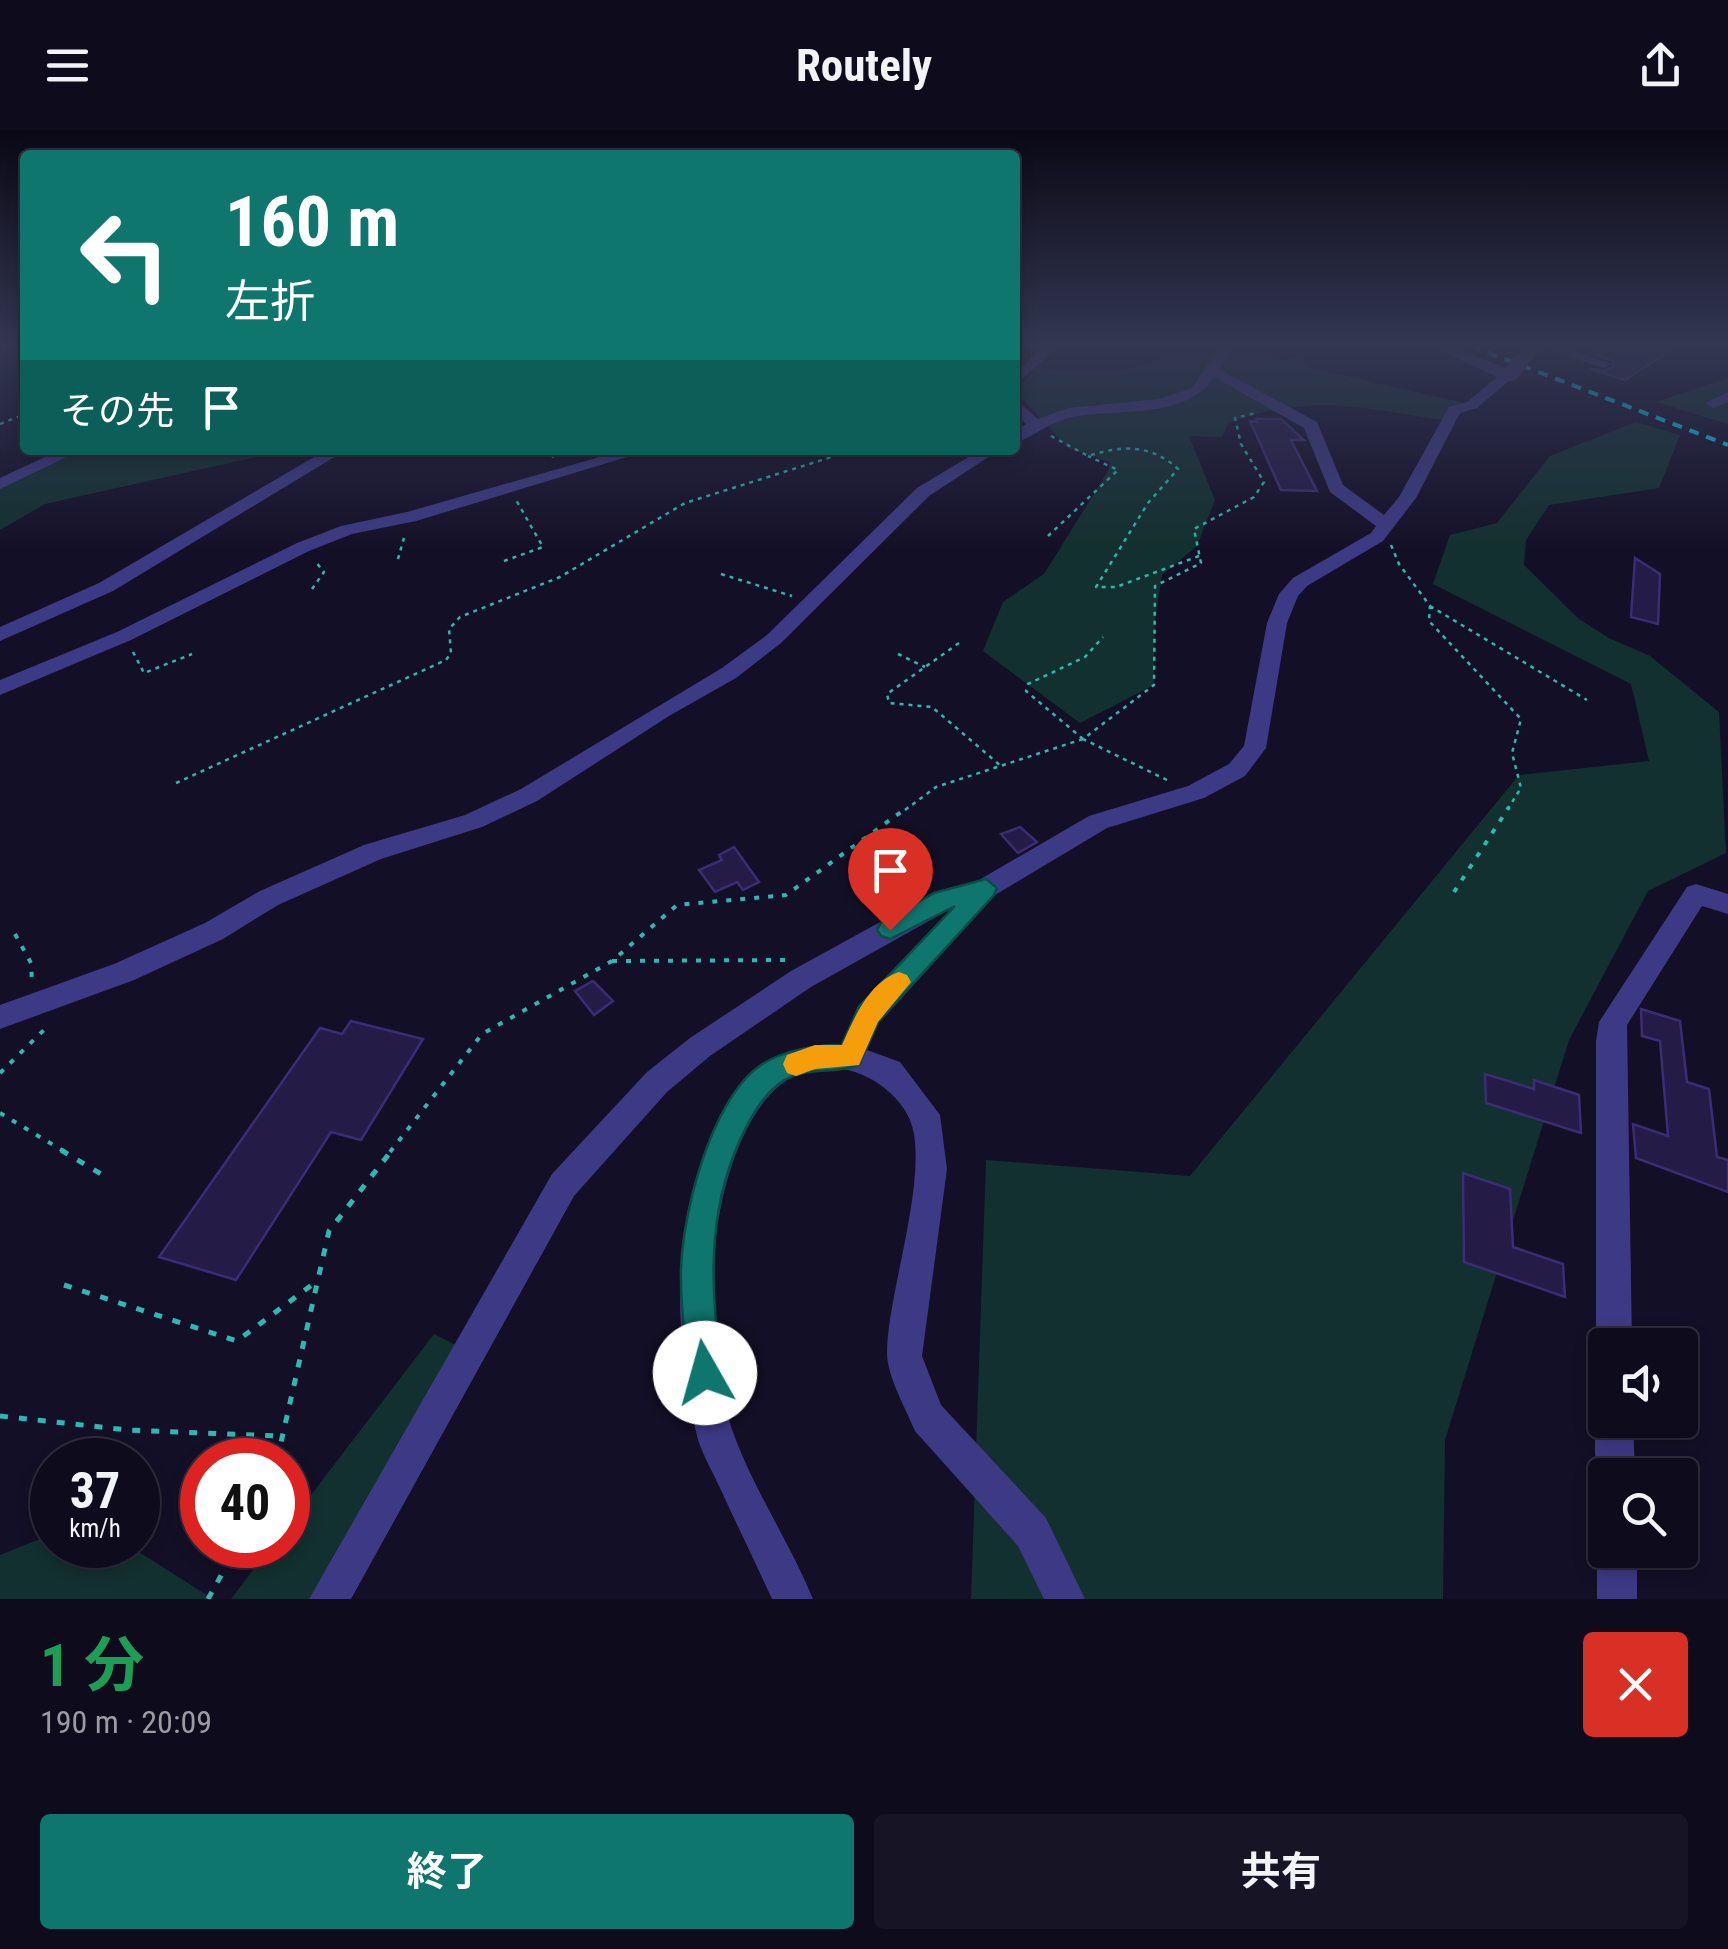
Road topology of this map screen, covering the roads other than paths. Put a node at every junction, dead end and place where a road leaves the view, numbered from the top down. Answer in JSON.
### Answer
{"nodes":[{"id":1,"x":1025,"y":415,"type":"edge"},
{"id":2,"x":1066,"y":415,"type":"edge"},
{"id":3,"x":1292,"y":415,"type":"edge"},
{"id":4,"x":1452,"y":415,"type":"edge"},
{"id":5,"x":1035,"y":425,"type":"junction"},
{"id":6,"x":1020,"y":435,"type":"edge"},
{"id":7,"x":62,"y":455,"type":"edge"},
{"id":8,"x":330,"y":455,"type":"edge"},
{"id":9,"x":625,"y":455,"type":"edge"},
{"id":10,"x":983,"y":455,"type":"edge"},
{"id":11,"x":0,"y":484,"type":"edge"},
{"id":12,"x":1382,"y":530,"type":"junction"},
{"id":13,"x":895,"y":544,"type":"dead end"},
{"id":14,"x":846,"y":566,"type":"junction"},
{"id":15,"x":0,"y":635,"type":"edge"},
{"id":16,"x":0,"y":688,"type":"edge"},
{"id":17,"x":986,"y":888,"type":"junction"},
{"id":18,"x":1728,"y":904,"type":"edge"},
{"id":19,"x":0,"y":1017,"type":"edge"},
{"id":20,"x":850,"y":1057,"type":"junction"},
{"id":21,"x":1614,"y":1328,"type":"edge"},
{"id":22,"x":1617,"y":1568,"type":"edge"},
{"id":23,"x":329,"y":1599,"type":"edge"},
{"id":24,"x":794,"y":1599,"type":"edge"},
{"id":25,"x":1065,"y":1599,"type":"edge"},
{"id":26,"x":1618,"y":1599,"type":"edge"}],
"edges":[{"from":1,"to":5,"type":"street"},
{"from":2,"to":5,"type":"street"},
{"from":3,"to":12,"type":"street"},
{"from":4,"to":12,"type":"street"},
{"from":5,"to":6,"type":"street"},
{"from":7,"to":11,"type":"street"},
{"from":8,"to":15,"type":"street"},
{"from":9,"to":16,"type":"street"},
{"from":10,"to":14,"type":"street"},
{"from":12,"to":17,"type":"street"},
{"from":13,"to":14,"type":"street"},
{"from":14,"to":19,"type":"street"},
{"from":17,"to":20,"type":"street"},
{"from":17,"to":23,"type":"street"},
{"from":18,"to":21,"type":"street"},
{"from":20,"to":24,"type":"street"},
{"from":20,"to":25,"type":"street"},
{"from":22,"to":26,"type":"street"}]}
